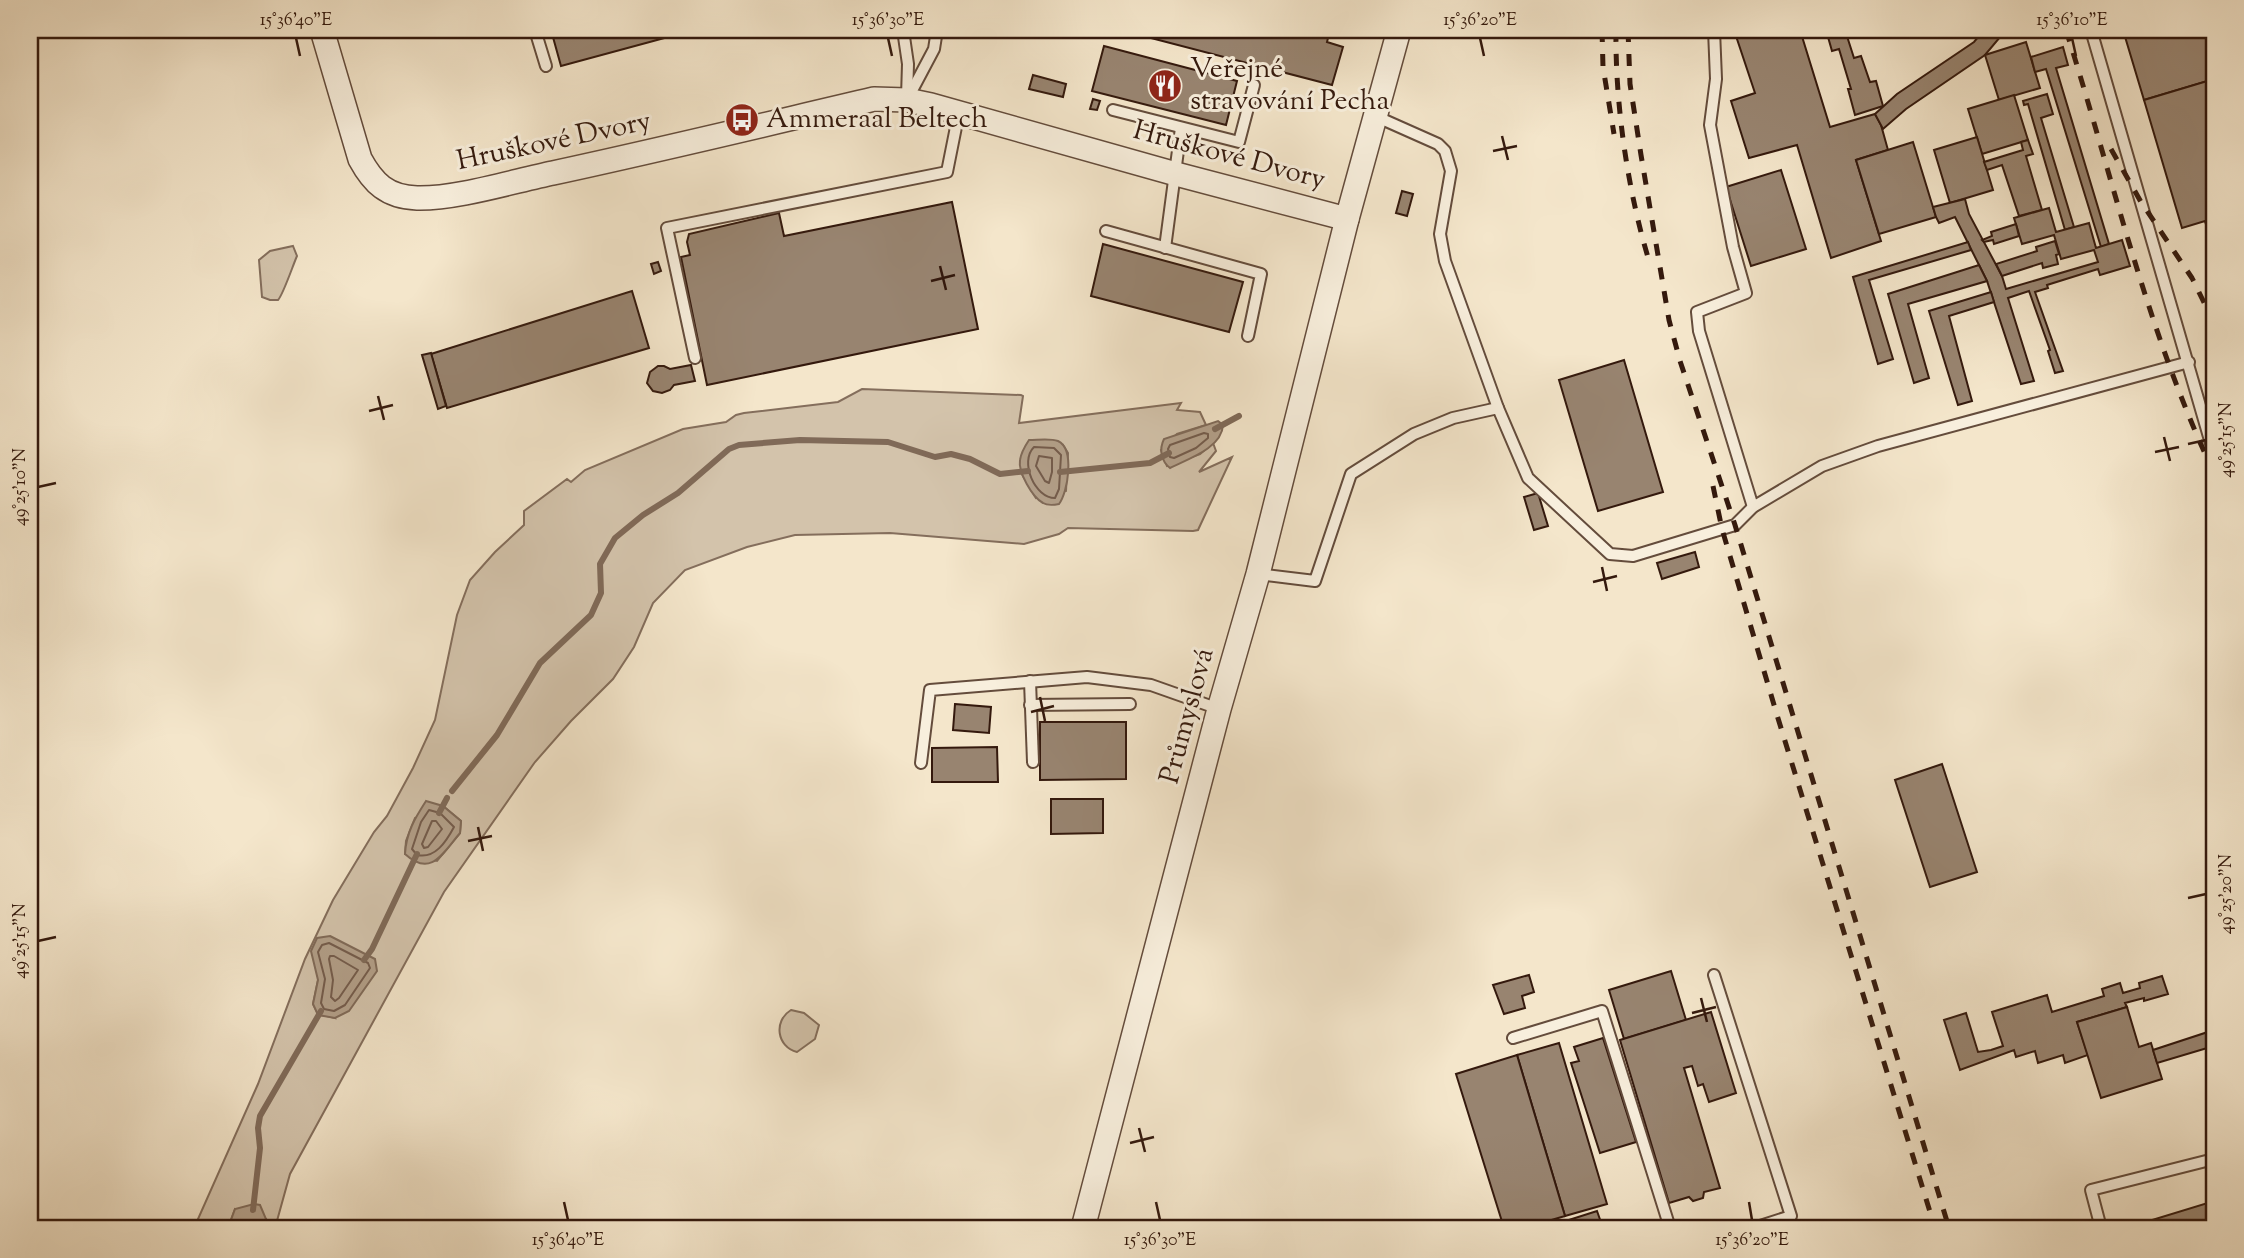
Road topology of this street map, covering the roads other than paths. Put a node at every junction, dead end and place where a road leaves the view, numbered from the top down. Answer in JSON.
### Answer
{"nodes":[{"id":1,"x":322,"y":30,"type":"edge"},
{"id":2,"x":535,"y":30,"type":"edge"},
{"id":3,"x":903,"y":30,"type":"edge"},
{"id":4,"x":937,"y":30,"type":"edge"},
{"id":5,"x":1399,"y":30,"type":"edge"},
{"id":6,"x":1714,"y":30,"type":"edge"},
{"id":7,"x":2091,"y":30,"type":"edge"},
{"id":8,"x":546,"y":66,"type":"dead end"},
{"id":9,"x":1254,"y":85,"type":"dead end"},
{"id":10,"x":907,"y":100,"type":"junction"},
{"id":11,"x":1113,"y":110,"type":"dead end"},
{"id":12,"x":959,"y":112,"type":"junction"},
{"id":13,"x":1375,"y":117,"type":"junction"},
{"id":14,"x":1181,"y":128,"type":"junction"},
{"id":15,"x":1175,"y":174,"type":"junction"},
{"id":16,"x":1347,"y":219,"type":"junction"},
{"id":17,"x":1106,"y":231,"type":"dead end"},
{"id":18,"x":1165,"y":248,"type":"junction"},
{"id":19,"x":1248,"y":336,"type":"dead end"},
{"id":20,"x":695,"y":358,"type":"dead end"},
{"id":21,"x":2189,"y":362,"type":"junction"},
{"id":22,"x":1498,"y":408,"type":"junction"},
{"id":23,"x":2214,"y":454,"type":"edge"},
{"id":24,"x":1753,"y":507,"type":"junction"},
{"id":25,"x":1258,"y":574,"type":"junction"},
{"id":26,"x":1030,"y":681,"type":"junction"},
{"id":27,"x":1130,"y":704,"type":"dead end"},
{"id":28,"x":1030,"y":705,"type":"junction"},
{"id":29,"x":1219,"y":709,"type":"junction"},
{"id":30,"x":1033,"y":762,"type":"dead end"},
{"id":31,"x":921,"y":763,"type":"dead end"},
{"id":32,"x":1714,"y":975,"type":"dead end"},
{"id":33,"x":1513,"y":1038,"type":"dead end"},
{"id":34,"x":2214,"y":1159,"type":"edge"},
{"id":35,"x":1083,"y":1228,"type":"edge"},
{"id":36,"x":1670,"y":1228,"type":"edge"},
{"id":37,"x":1754,"y":1228,"type":"edge"},
{"id":38,"x":2101,"y":1228,"type":"edge"}],
"edges":[{"from":1,"to":10,"type":"street","name":"Hruškové Dvory"},
{"from":2,"to":8,"type":"lane"},
{"from":3,"to":10,"type":"lane"},
{"from":4,"to":10,"type":"lane"},
{"from":5,"to":13,"type":"street","name":"Hruškové Dvory"},
{"from":6,"to":24,"type":"lane"},
{"from":7,"to":21,"type":"lane"},
{"from":9,"to":14,"type":"lane"},
{"from":10,"to":12,"type":"street","name":"Hruškové Dvory"},
{"from":11,"to":14,"type":"lane"},
{"from":12,"to":15,"type":"street","name":"Hruškové Dvory"},
{"from":12,"to":20,"type":"lane"},
{"from":13,"to":16,"type":"street","name":"Hruškové Dvory"},
{"from":13,"to":22,"type":"lane"},
{"from":14,"to":15,"type":"lane"},
{"from":15,"to":16,"type":"street","name":"Hruškové Dvory"},
{"from":15,"to":18,"type":"lane"},
{"from":16,"to":25,"type":"street","name":"Průmyslová"},
{"from":17,"to":18,"type":"lane"},
{"from":18,"to":19,"type":"lane"},
{"from":21,"to":23,"type":"lane"},
{"from":21,"to":24,"type":"lane"},
{"from":22,"to":24,"type":"lane"},
{"from":22,"to":25,"type":"lane"},
{"from":25,"to":29,"type":"street","name":"Průmyslová"},
{"from":26,"to":28,"type":"lane"},
{"from":26,"to":29,"type":"lane"},
{"from":26,"to":31,"type":"lane"},
{"from":27,"to":28,"type":"lane"},
{"from":28,"to":30,"type":"lane"},
{"from":29,"to":35,"type":"street","name":"Průmyslová"},
{"from":32,"to":37,"type":"lane"},
{"from":33,"to":36,"type":"lane"},
{"from":34,"to":38,"type":"lane"}]}
